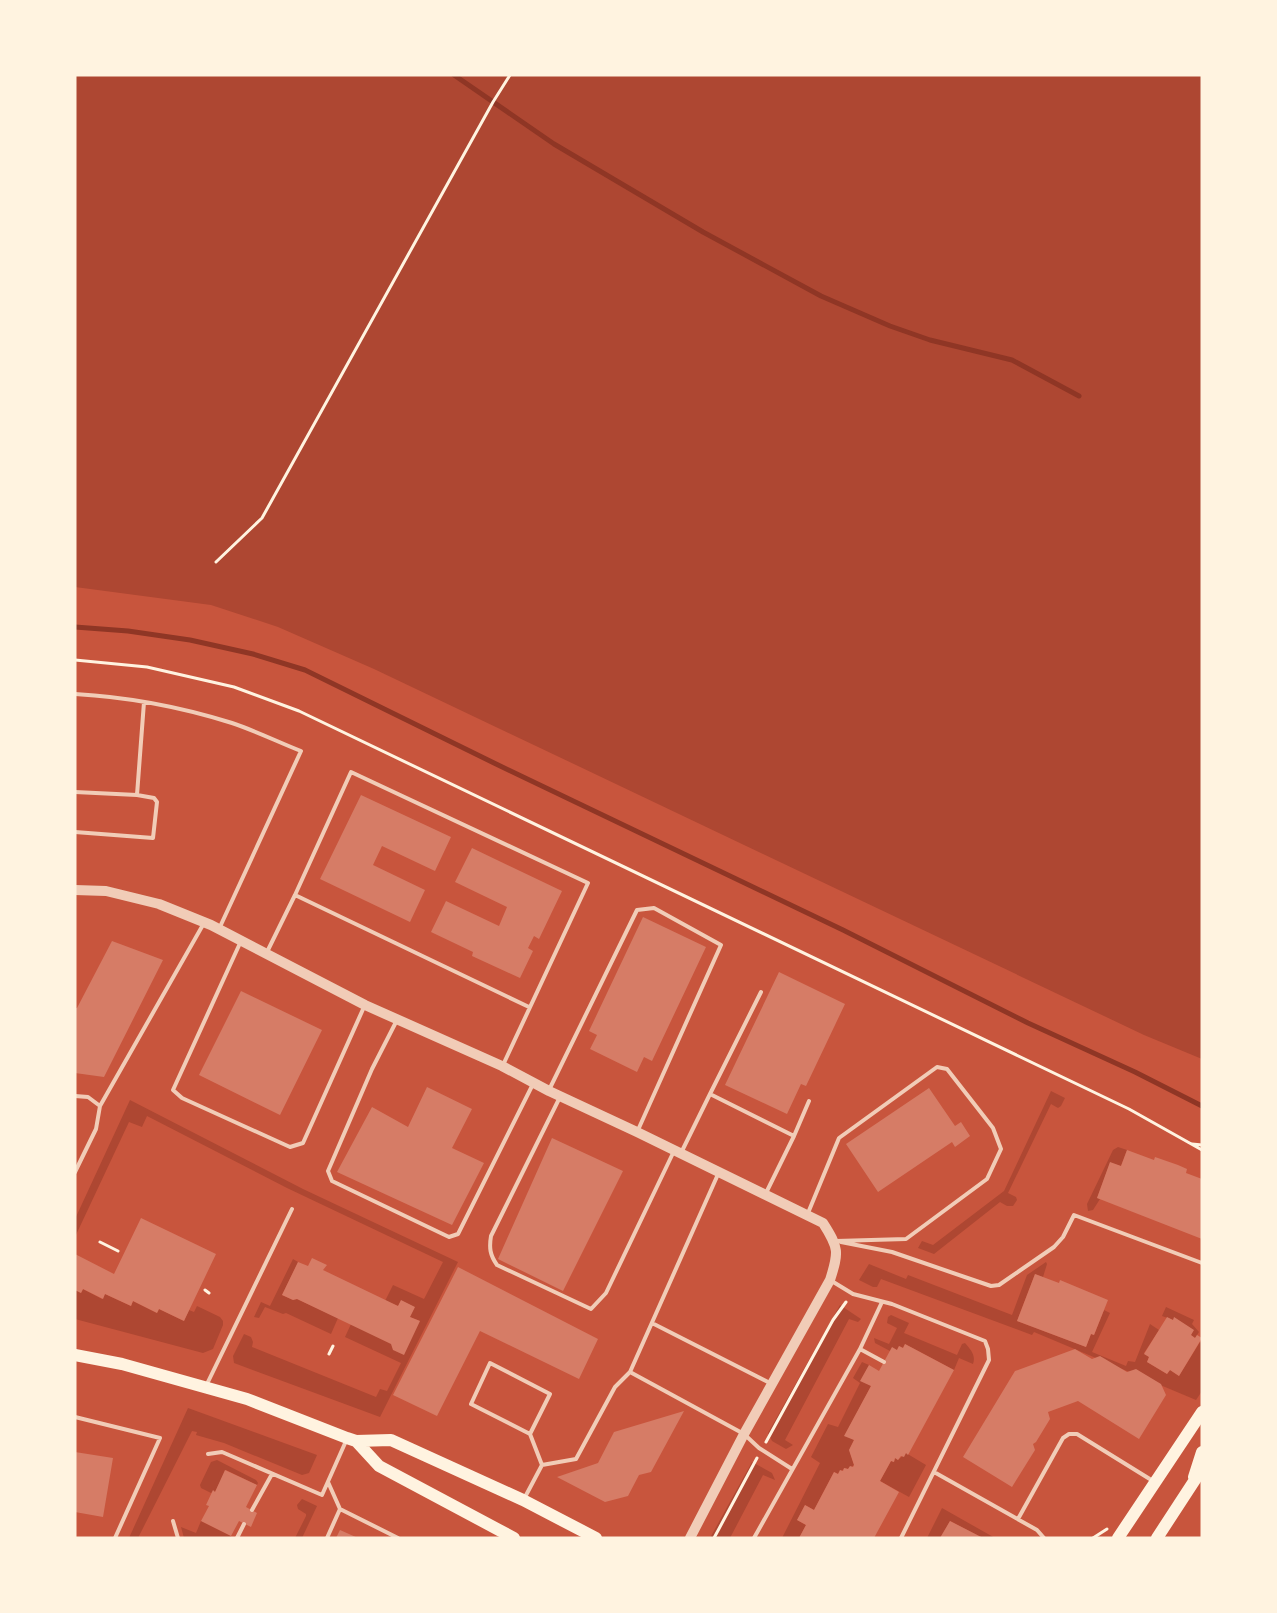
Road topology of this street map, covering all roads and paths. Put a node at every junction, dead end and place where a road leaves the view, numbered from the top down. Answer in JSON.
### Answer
{"nodes":[{"id":1,"x":510,"y":75,"type":"edge"},
{"id":2,"x":216,"y":561,"type":"dead end"},
{"id":3,"x":75,"y":660,"type":"edge"},
{"id":4,"x":75,"y":694,"type":"edge"},
{"id":5,"x":144,"y":702,"type":"junction"},
{"id":6,"x":75,"y":792,"type":"edge"},
{"id":7,"x":137,"y":795,"type":"junction"},
{"id":8,"x":75,"y":832,"type":"edge"},
{"id":9,"x":75,"y":890,"type":"edge"},
{"id":10,"x":295,"y":896,"type":"junction"},
{"id":11,"x":204,"y":922,"type":"junction"},
{"id":12,"x":219,"y":929,"type":"junction"},
{"id":13,"x":241,"y":940,"type":"junction"},
{"id":14,"x":266,"y":952,"type":"junction"},
{"id":15,"x":760,"y":992,"type":"dead end"},
{"id":16,"x":365,"y":1005,"type":"junction"},
{"id":17,"x":529,"y":1007,"type":"junction"},
{"id":18,"x":397,"y":1019,"type":"junction"},
{"id":19,"x":502,"y":1066,"type":"junction"},
{"id":20,"x":534,"y":1083,"type":"junction"},
{"id":21,"x":549,"y":1091,"type":"junction"},
{"id":22,"x":710,"y":1094,"type":"junction"},
{"id":23,"x":75,"y":1096,"type":"edge"},
{"id":24,"x":561,"y":1096,"type":"junction"},
{"id":25,"x":809,"y":1101,"type":"dead end"},
{"id":26,"x":100,"y":1106,"type":"junction"},
{"id":27,"x":637,"y":1132,"type":"junction"},
{"id":28,"x":794,"y":1136,"type":"junction"},
{"id":29,"x":1190,"y":1144,"type":"junction"},
{"id":30,"x":1202,"y":1145,"type":"edge"},
{"id":31,"x":1202,"y":1150,"type":"edge"},
{"id":32,"x":677,"y":1152,"type":"junction"},
{"id":33,"x":75,"y":1172,"type":"edge"},
{"id":34,"x":719,"y":1172,"type":"junction"},
{"id":35,"x":765,"y":1195,"type":"junction"},
{"id":36,"x":292,"y":1209,"type":"dead end"},
{"id":37,"x":807,"y":1216,"type":"junction"},
{"id":38,"x":835,"y":1241,"type":"junction"},
{"id":39,"x":100,"y":1242,"type":"dead end"},
{"id":40,"x":118,"y":1251,"type":"dead end"},
{"id":41,"x":1202,"y":1263,"type":"edge"},
{"id":42,"x":830,"y":1280,"type":"junction"},
{"id":43,"x":205,"y":1290,"type":"dead end"},
{"id":44,"x":209,"y":1293,"type":"dead end"},
{"id":45,"x":853,"y":1294,"type":"junction"},
{"id":46,"x":882,"y":1302,"type":"junction"},
{"id":47,"x":652,"y":1323,"type":"junction"},
{"id":48,"x":333,"y":1346,"type":"dead end"},
{"id":49,"x":860,"y":1348,"type":"junction"},
{"id":50,"x":329,"y":1354,"type":"dead end"},
{"id":51,"x":75,"y":1355,"type":"edge"},
{"id":52,"x":884,"y":1362,"type":"dead end"},
{"id":53,"x":630,"y":1372,"type":"junction"},
{"id":54,"x":772,"y":1384,"type":"junction"},
{"id":55,"x":206,"y":1387,"type":"junction"},
{"id":56,"x":1202,"y":1412,"type":"edge"},
{"id":57,"x":75,"y":1417,"type":"edge"},
{"id":58,"x":530,"y":1434,"type":"junction"},
{"id":59,"x":744,"y":1434,"type":"junction"},
{"id":60,"x":352,"y":1440,"type":"junction"},
{"id":61,"x":762,"y":1450,"type":"junction"},
{"id":62,"x":1202,"y":1452,"type":"edge"},
{"id":63,"x":208,"y":1454,"type":"dead end"},
{"id":64,"x":542,"y":1465,"type":"junction"},
{"id":65,"x":792,"y":1469,"type":"junction"},
{"id":66,"x":1202,"y":1469,"type":"edge"},
{"id":67,"x":934,"y":1472,"type":"junction"},
{"id":68,"x":272,"y":1474,"type":"junction"},
{"id":69,"x":328,"y":1482,"type":"junction"},
{"id":70,"x":1155,"y":1483,"type":"junction"},
{"id":71,"x":1193,"y":1484,"type":"junction"},
{"id":72,"x":523,"y":1500,"type":"junction"},
{"id":73,"x":340,"y":1509,"type":"junction"},
{"id":74,"x":252,"y":1510,"type":"dead end"},
{"id":75,"x":1018,"y":1519,"type":"junction"},
{"id":76,"x":173,"y":1521,"type":"dead end"},
{"id":77,"x":244,"y":1524,"type":"dead end"},
{"id":78,"x":115,"y":1538,"type":"edge"},
{"id":79,"x":178,"y":1538,"type":"edge"},
{"id":80,"x":237,"y":1538,"type":"edge"},
{"id":81,"x":327,"y":1538,"type":"edge"},
{"id":82,"x":398,"y":1538,"type":"edge"},
{"id":83,"x":514,"y":1538,"type":"edge"},
{"id":84,"x":596,"y":1538,"type":"edge"},
{"id":85,"x":690,"y":1538,"type":"edge"},
{"id":86,"x":714,"y":1538,"type":"edge"},
{"id":87,"x":754,"y":1538,"type":"edge"},
{"id":88,"x":901,"y":1538,"type":"edge"},
{"id":89,"x":1044,"y":1538,"type":"edge"},
{"id":90,"x":1118,"y":1538,"type":"edge"},
{"id":91,"x":1157,"y":1538,"type":"edge"}],
"edges":[{"from":1,"to":2,"type":"path"},
{"from":3,"to":29,"type":"path"},
{"from":4,"to":5,"type":"lane"},
{"from":5,"to":7,"type":"lane"},
{"from":5,"to":12,"type":"lane"},
{"from":6,"to":7,"type":"lane"},
{"from":7,"to":8,"type":"lane"},
{"from":9,"to":11,"type":"street"},
{"from":10,"to":14,"type":"lane"},
{"from":10,"to":17,"type":"lane"},
{"from":10,"to":17,"type":"lane"},
{"from":11,"to":12,"type":"street"},
{"from":11,"to":26,"type":"lane"},
{"from":12,"to":13,"type":"street"},
{"from":13,"to":14,"type":"street"},
{"from":13,"to":16,"type":"lane"},
{"from":14,"to":16,"type":"street"},
{"from":15,"to":22,"type":"lane"},
{"from":16,"to":18,"type":"street"},
{"from":17,"to":19,"type":"lane"},
{"from":18,"to":19,"type":"street"},
{"from":18,"to":20,"type":"lane"},
{"from":19,"to":20,"type":"street"},
{"from":20,"to":21,"type":"street"},
{"from":21,"to":24,"type":"street"},
{"from":21,"to":27,"type":"lane"},
{"from":22,"to":28,"type":"lane"},
{"from":22,"to":32,"type":"lane"},
{"from":23,"to":26,"type":"lane"},
{"from":24,"to":27,"type":"street"},
{"from":24,"to":32,"type":"lane"},
{"from":25,"to":28,"type":"lane"},
{"from":26,"to":33,"type":"lane"},
{"from":27,"to":32,"type":"street"},
{"from":28,"to":35,"type":"lane"},
{"from":29,"to":30,"type":"path"},
{"from":29,"to":31,"type":"path"},
{"from":32,"to":34,"type":"street"},
{"from":34,"to":35,"type":"street"},
{"from":34,"to":47,"type":"lane"},
{"from":35,"to":37,"type":"street"},
{"from":36,"to":55,"type":"lane"},
{"from":37,"to":38,"type":"street"},
{"from":37,"to":38,"type":"lane"},
{"from":38,"to":41,"type":"lane"},
{"from":38,"to":42,"type":"street"},
{"from":39,"to":40,"type":"path"},
{"from":42,"to":45,"type":"lane"},
{"from":42,"to":54,"type":"street"},
{"from":43,"to":44,"type":"path"},
{"from":45,"to":46,"type":"lane"},
{"from":45,"to":61,"type":"path"},
{"from":46,"to":49,"type":"lane"},
{"from":46,"to":67,"type":"lane"},
{"from":47,"to":53,"type":"lane"},
{"from":47,"to":54,"type":"lane"},
{"from":48,"to":50,"type":"path"},
{"from":49,"to":52,"type":"lane"},
{"from":49,"to":65,"type":"lane"},
{"from":51,"to":55,"type":"main road"},
{"from":53,"to":59,"type":"lane"},
{"from":53,"to":64,"type":"lane"},
{"from":54,"to":59,"type":"street"},
{"from":55,"to":60,"type":"main road"},
{"from":56,"to":70,"type":"main road"},
{"from":57,"to":78,"type":"lane"},
{"from":58,"to":58,"type":"lane"},
{"from":58,"to":64,"type":"lane"},
{"from":59,"to":61,"type":"lane"},
{"from":59,"to":85,"type":"street"},
{"from":60,"to":69,"type":"lane"},
{"from":60,"to":72,"type":"main road"},
{"from":60,"to":83,"type":"main road"},
{"from":61,"to":65,"type":"lane"},
{"from":61,"to":86,"type":"path"},
{"from":62,"to":71,"type":"main road"},
{"from":63,"to":68,"type":"lane"},
{"from":64,"to":72,"type":"lane"},
{"from":65,"to":87,"type":"lane"},
{"from":66,"to":71,"type":"main road"},
{"from":67,"to":75,"type":"lane"},
{"from":67,"to":88,"type":"lane"},
{"from":68,"to":69,"type":"lane"},
{"from":68,"to":74,"type":"lane"},
{"from":69,"to":73,"type":"lane"},
{"from":70,"to":75,"type":"lane"},
{"from":70,"to":90,"type":"main road"},
{"from":71,"to":91,"type":"main road"},
{"from":72,"to":84,"type":"main road"},
{"from":73,"to":81,"type":"lane"},
{"from":73,"to":82,"type":"lane"},
{"from":75,"to":89,"type":"lane"},
{"from":76,"to":79,"type":"lane"},
{"from":77,"to":80,"type":"lane"}]}
